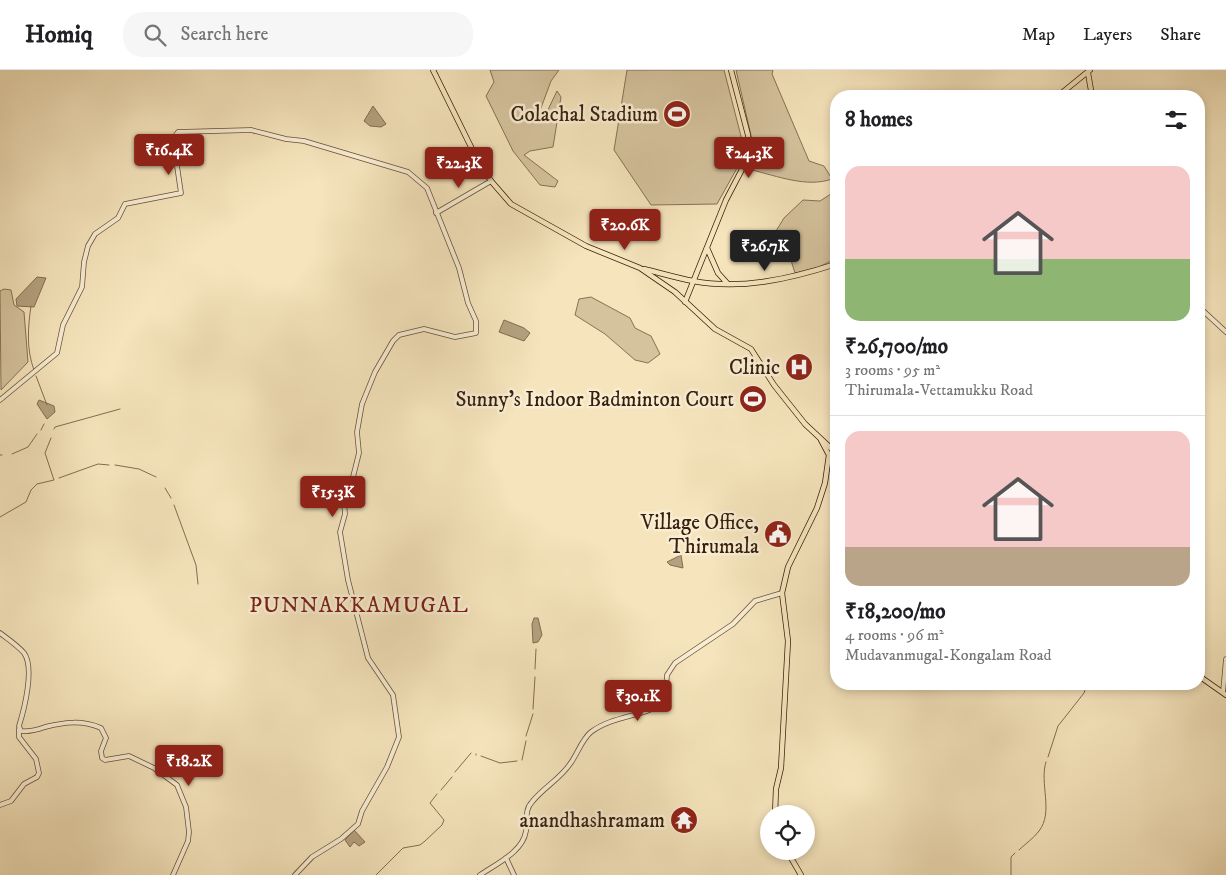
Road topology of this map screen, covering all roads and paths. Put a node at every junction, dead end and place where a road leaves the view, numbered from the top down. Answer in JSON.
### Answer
{"nodes":[{"id":1,"x":433,"y":70,"type":"edge"},
{"id":2,"x":731,"y":70,"type":"edge"},
{"id":3,"x":1089,"y":72,"type":"edge"},
{"id":4,"x":1068,"y":90,"type":"edge"},
{"id":5,"x":1090,"y":90,"type":"edge"},
{"id":6,"x":492,"y":182,"type":"junction"},
{"id":7,"x":436,"y":213,"type":"junction"},
{"id":8,"x":707,"y":247,"type":"junction"},
{"id":9,"x":830,"y":266,"type":"edge"},
{"id":10,"x":640,"y":268,"type":"junction"},
{"id":11,"x":694,"y":281,"type":"junction"},
{"id":12,"x":728,"y":284,"type":"junction"},
{"id":13,"x":685,"y":302,"type":"junction"},
{"id":14,"x":1205,"y":313,"type":"edge"},
{"id":15,"x":1226,"y":332,"type":"edge"},
{"id":16,"x":0,"y":400,"type":"edge"},
{"id":17,"x":819,"y":436,"type":"junction"},
{"id":18,"x":830,"y":447,"type":"edge"},
{"id":19,"x":829,"y":455,"type":"joint"},
{"id":20,"x":782,"y":593,"type":"junction"},
{"id":21,"x":0,"y":633,"type":"edge"},
{"id":22,"x":1226,"y":659,"type":"edge"},
{"id":23,"x":1205,"y":680,"type":"edge"},
{"id":24,"x":1225,"y":694,"type":"edge"},
{"id":25,"x":19,"y":729,"type":"junction"},
{"id":26,"x":0,"y":805,"type":"edge"},
{"id":27,"x":776,"y":805,"type":"edge"},
{"id":28,"x":506,"y":858,"type":"junction"},
{"id":29,"x":793,"y":860,"type":"edge"},
{"id":30,"x":173,"y":875,"type":"edge"},
{"id":31,"x":295,"y":875,"type":"edge"},
{"id":32,"x":480,"y":875,"type":"edge"},
{"id":33,"x":514,"y":875,"type":"edge"},
{"id":34,"x":801,"y":875,"type":"edge"}],
"edges":[{"from":1,"to":6,"type":"main road"},
{"from":2,"to":8,"type":"main road"},
{"from":3,"to":4,"type":"main road"},
{"from":3,"to":5,"type":"main road"},
{"from":6,"to":7,"type":"street"},
{"from":6,"to":10,"type":"main road"},
{"from":7,"to":16,"type":"street"},
{"from":7,"to":31,"type":"street"},
{"from":8,"to":11,"type":"main road"},
{"from":8,"to":12,"type":"main road"},
{"from":9,"to":12,"type":"main road"},
{"from":10,"to":11,"type":"main road"},
{"from":10,"to":13,"type":"main road"},
{"from":11,"to":12,"type":"main road"},
{"from":11,"to":13,"type":"main road"},
{"from":13,"to":17,"type":"main road"},
{"from":14,"to":15,"type":"street"},
{"from":17,"to":18,"type":"main road"},
{"from":17,"to":19,"type":"main road"},
{"from":19,"to":20,"type":"main road"},
{"from":20,"to":27,"type":"main road"},
{"from":20,"to":28,"type":"street"},
{"from":21,"to":25,"type":"street"},
{"from":22,"to":24,"type":"street"},
{"from":23,"to":24,"type":"main road"},
{"from":25,"to":26,"type":"street"},
{"from":25,"to":30,"type":"street"},
{"from":28,"to":32,"type":"street"},
{"from":28,"to":33,"type":"street"},
{"from":29,"to":34,"type":"main road"}]}
